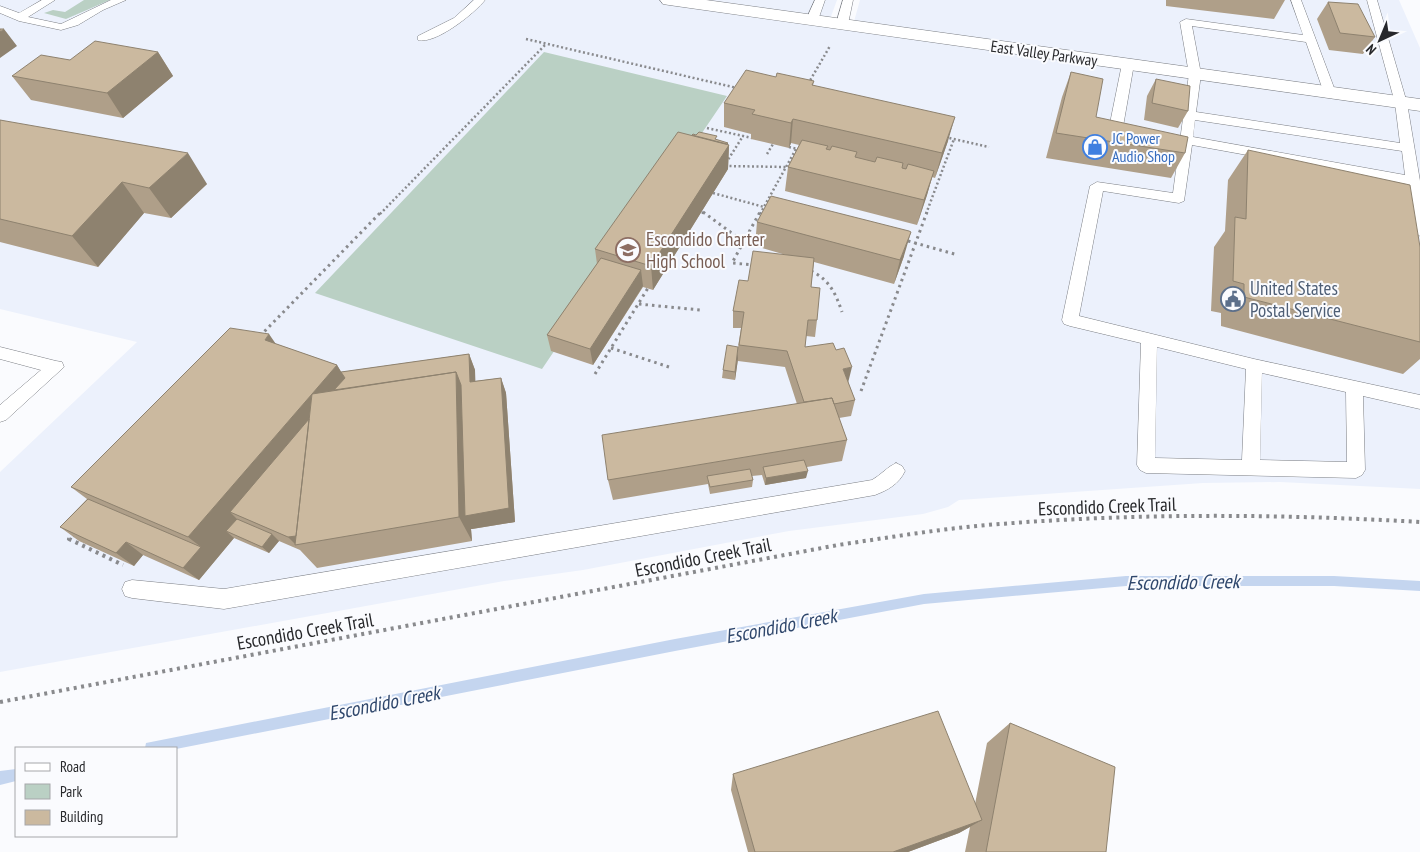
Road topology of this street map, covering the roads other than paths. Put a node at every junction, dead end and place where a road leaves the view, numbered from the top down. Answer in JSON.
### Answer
{"nodes":[{"id":1,"x":50,"y":0,"type":"edge"},
{"id":2,"x":480,"y":0,"type":"edge"},
{"id":3,"x":669,"y":0,"type":"edge"},
{"id":4,"x":820,"y":0,"type":"edge"},
{"id":5,"x":848,"y":0,"type":"edge"},
{"id":6,"x":1296,"y":0,"type":"edge"},
{"id":7,"x":1372,"y":0,"type":"edge"},
{"id":8,"x":116,"y":2,"type":"edge"},
{"id":9,"x":699,"y":2,"type":"edge"},
{"id":10,"x":0,"y":9,"type":"edge"},
{"id":11,"x":20,"y":17,"type":"junction"},
{"id":12,"x":812,"y":20,"type":"junction"},
{"id":13,"x":842,"y":24,"type":"junction"},
{"id":14,"x":422,"y":38,"type":"dead end"},
{"id":15,"x":1310,"y":39,"type":"junction"},
{"id":16,"x":1128,"y":64,"type":"junction"},
{"id":17,"x":1195,"y":74,"type":"junction"},
{"id":18,"x":1330,"y":93,"type":"junction"},
{"id":19,"x":1401,"y":103,"type":"junction"},
{"id":20,"x":1420,"y":106,"type":"edge"},
{"id":21,"x":1189,"y":115,"type":"junction"},
{"id":22,"x":1114,"y":138,"type":"edge"},
{"id":23,"x":1186,"y":140,"type":"junction"},
{"id":24,"x":1408,"y":148,"type":"junction"},
{"id":25,"x":1413,"y":181,"type":"junction"},
{"id":26,"x":1420,"y":231,"type":"edge"},
{"id":27,"x":1149,"y":340,"type":"junction"},
{"id":28,"x":0,"y":353,"type":"edge"},
{"id":29,"x":1254,"y":365,"type":"junction"},
{"id":30,"x":1354,"y":388,"type":"junction"},
{"id":31,"x":1420,"y":402,"type":"edge"},
{"id":32,"x":0,"y":415,"type":"edge"},
{"id":33,"x":1251,"y":468,"type":"junction"},
{"id":34,"x":896,"y":471,"type":"dead end"},
{"id":35,"x":132,"y":589,"type":"dead end"}],
"edges":[{"from":1,"to":11,"type":"lane"},
{"from":2,"to":14,"type":"lane"},
{"from":3,"to":9,"type":"main road","name":"East Valley Parkway"},
{"from":4,"to":12,"type":"lane"},
{"from":5,"to":13,"type":"lane"},
{"from":6,"to":15,"type":"lane"},
{"from":7,"to":19,"type":"lane"},
{"from":8,"to":11,"type":"lane"},
{"from":9,"to":12,"type":"main road","name":"East Valley Parkway"},
{"from":10,"to":11,"type":"lane"},
{"from":12,"to":13,"type":"main road","name":"East Valley Parkway"},
{"from":13,"to":16,"type":"main road","name":"East Valley Parkway"},
{"from":15,"to":17,"type":"lane"},
{"from":15,"to":18,"type":"lane"},
{"from":16,"to":17,"type":"main road","name":"East Valley Parkway"},
{"from":16,"to":22,"type":"lane"},
{"from":17,"to":18,"type":"main road","name":"East Valley Parkway"},
{"from":17,"to":21,"type":"lane"},
{"from":18,"to":19,"type":"main road","name":"East Valley Parkway"},
{"from":19,"to":20,"type":"main road","name":"East Valley Parkway"},
{"from":19,"to":24,"type":"lane"},
{"from":21,"to":23,"type":"lane"},
{"from":21,"to":24,"type":"lane"},
{"from":23,"to":25,"type":"lane"},
{"from":23,"to":27,"type":"lane"},
{"from":24,"to":25,"type":"lane"},
{"from":25,"to":26,"type":"lane"},
{"from":27,"to":29,"type":"lane"},
{"from":27,"to":33,"type":"lane"},
{"from":28,"to":32,"type":"lane"},
{"from":29,"to":30,"type":"lane"},
{"from":29,"to":33,"type":"lane"},
{"from":30,"to":31,"type":"lane"},
{"from":30,"to":33,"type":"lane"},
{"from":34,"to":35,"type":"lane"}]}
